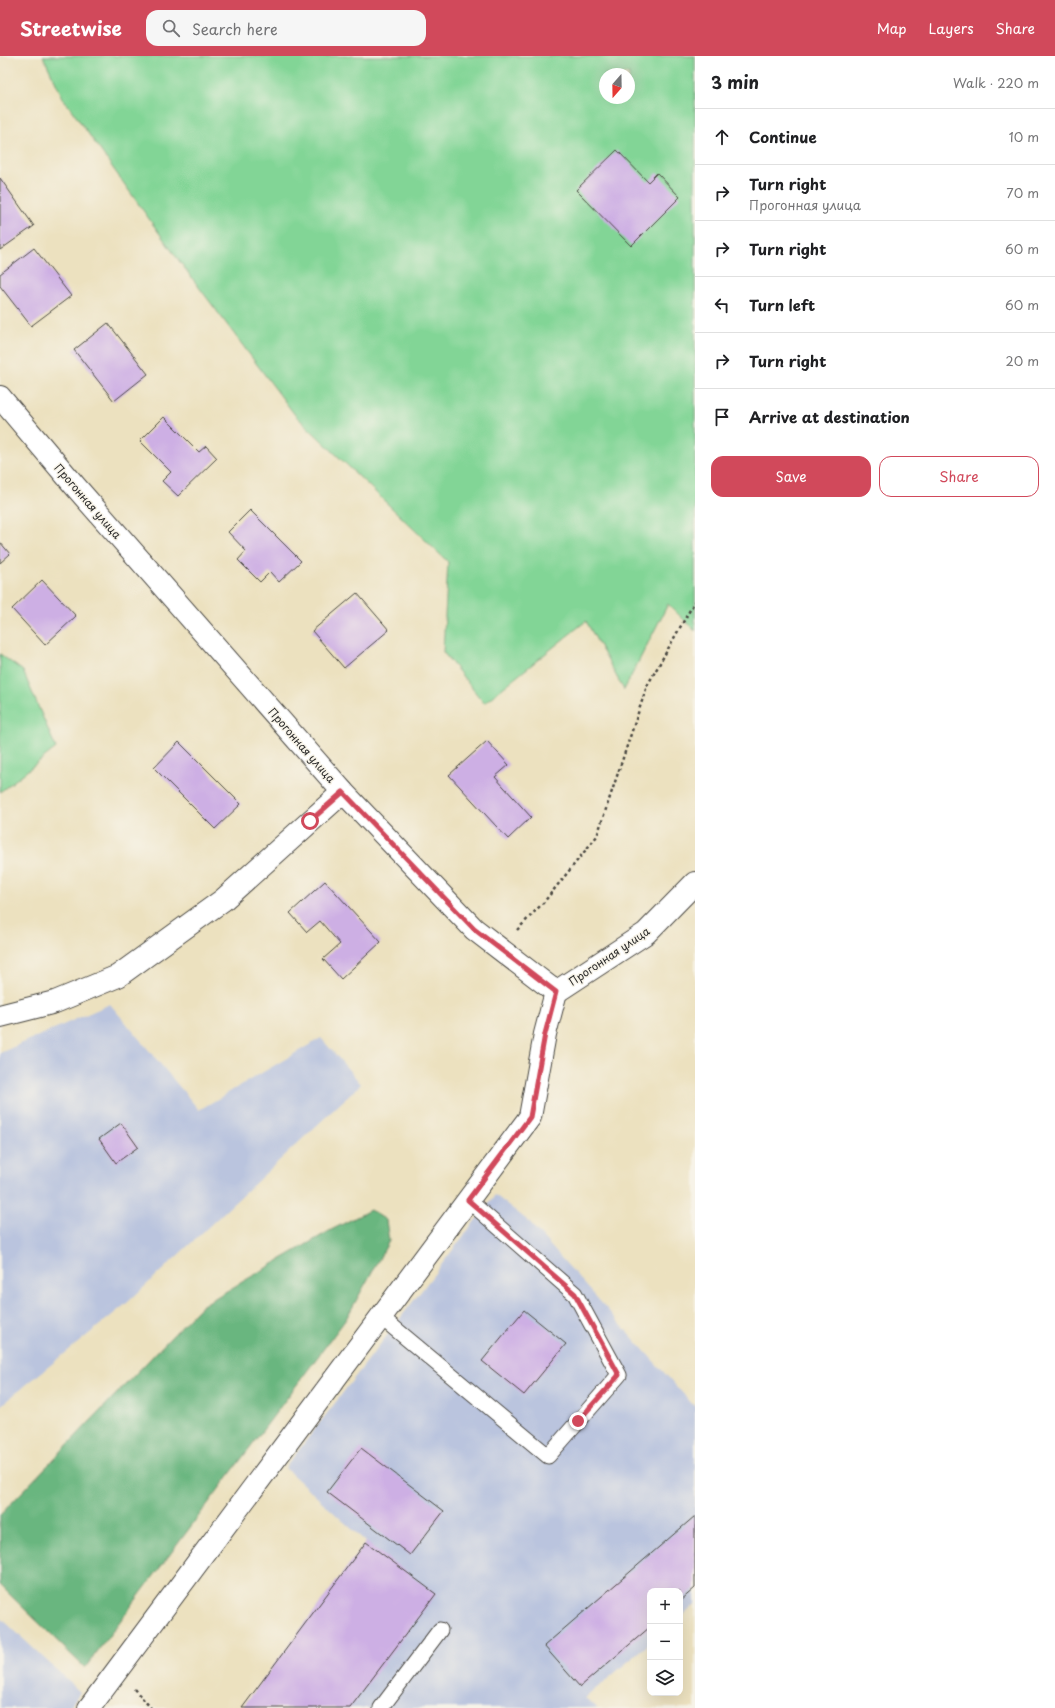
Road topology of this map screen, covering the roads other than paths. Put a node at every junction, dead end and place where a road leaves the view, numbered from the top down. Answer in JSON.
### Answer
{"nodes":[{"id":1,"x":0,"y":397,"type":"edge"},
{"id":2,"x":343,"y":792,"type":"junction"},
{"id":3,"x":695,"y":884,"type":"edge"},
{"id":4,"x":556,"y":992,"type":"junction"},
{"id":5,"x":0,"y":1016,"type":"edge"},
{"id":6,"x":468,"y":1200,"type":"junction"},
{"id":7,"x":380,"y":1317,"type":"junction"},
{"id":8,"x":440,"y":1630,"type":"dead end"},
{"id":9,"x":89,"y":1708,"type":"edge"},
{"id":10,"x":381,"y":1708,"type":"edge"}],
"edges":[{"from":1,"to":2,"type":"street","name":"Прогонная улица"},
{"from":2,"to":4,"type":"street","name":"Прогонная улица"},
{"from":2,"to":5,"type":"street"},
{"from":3,"to":4,"type":"street","name":"Прогонная улица"},
{"from":4,"to":6,"type":"street"},
{"from":6,"to":7,"type":"street"},
{"from":6,"to":7,"type":"lane"},
{"from":7,"to":9,"type":"street"},
{"from":8,"to":10,"type":"lane"}]}
